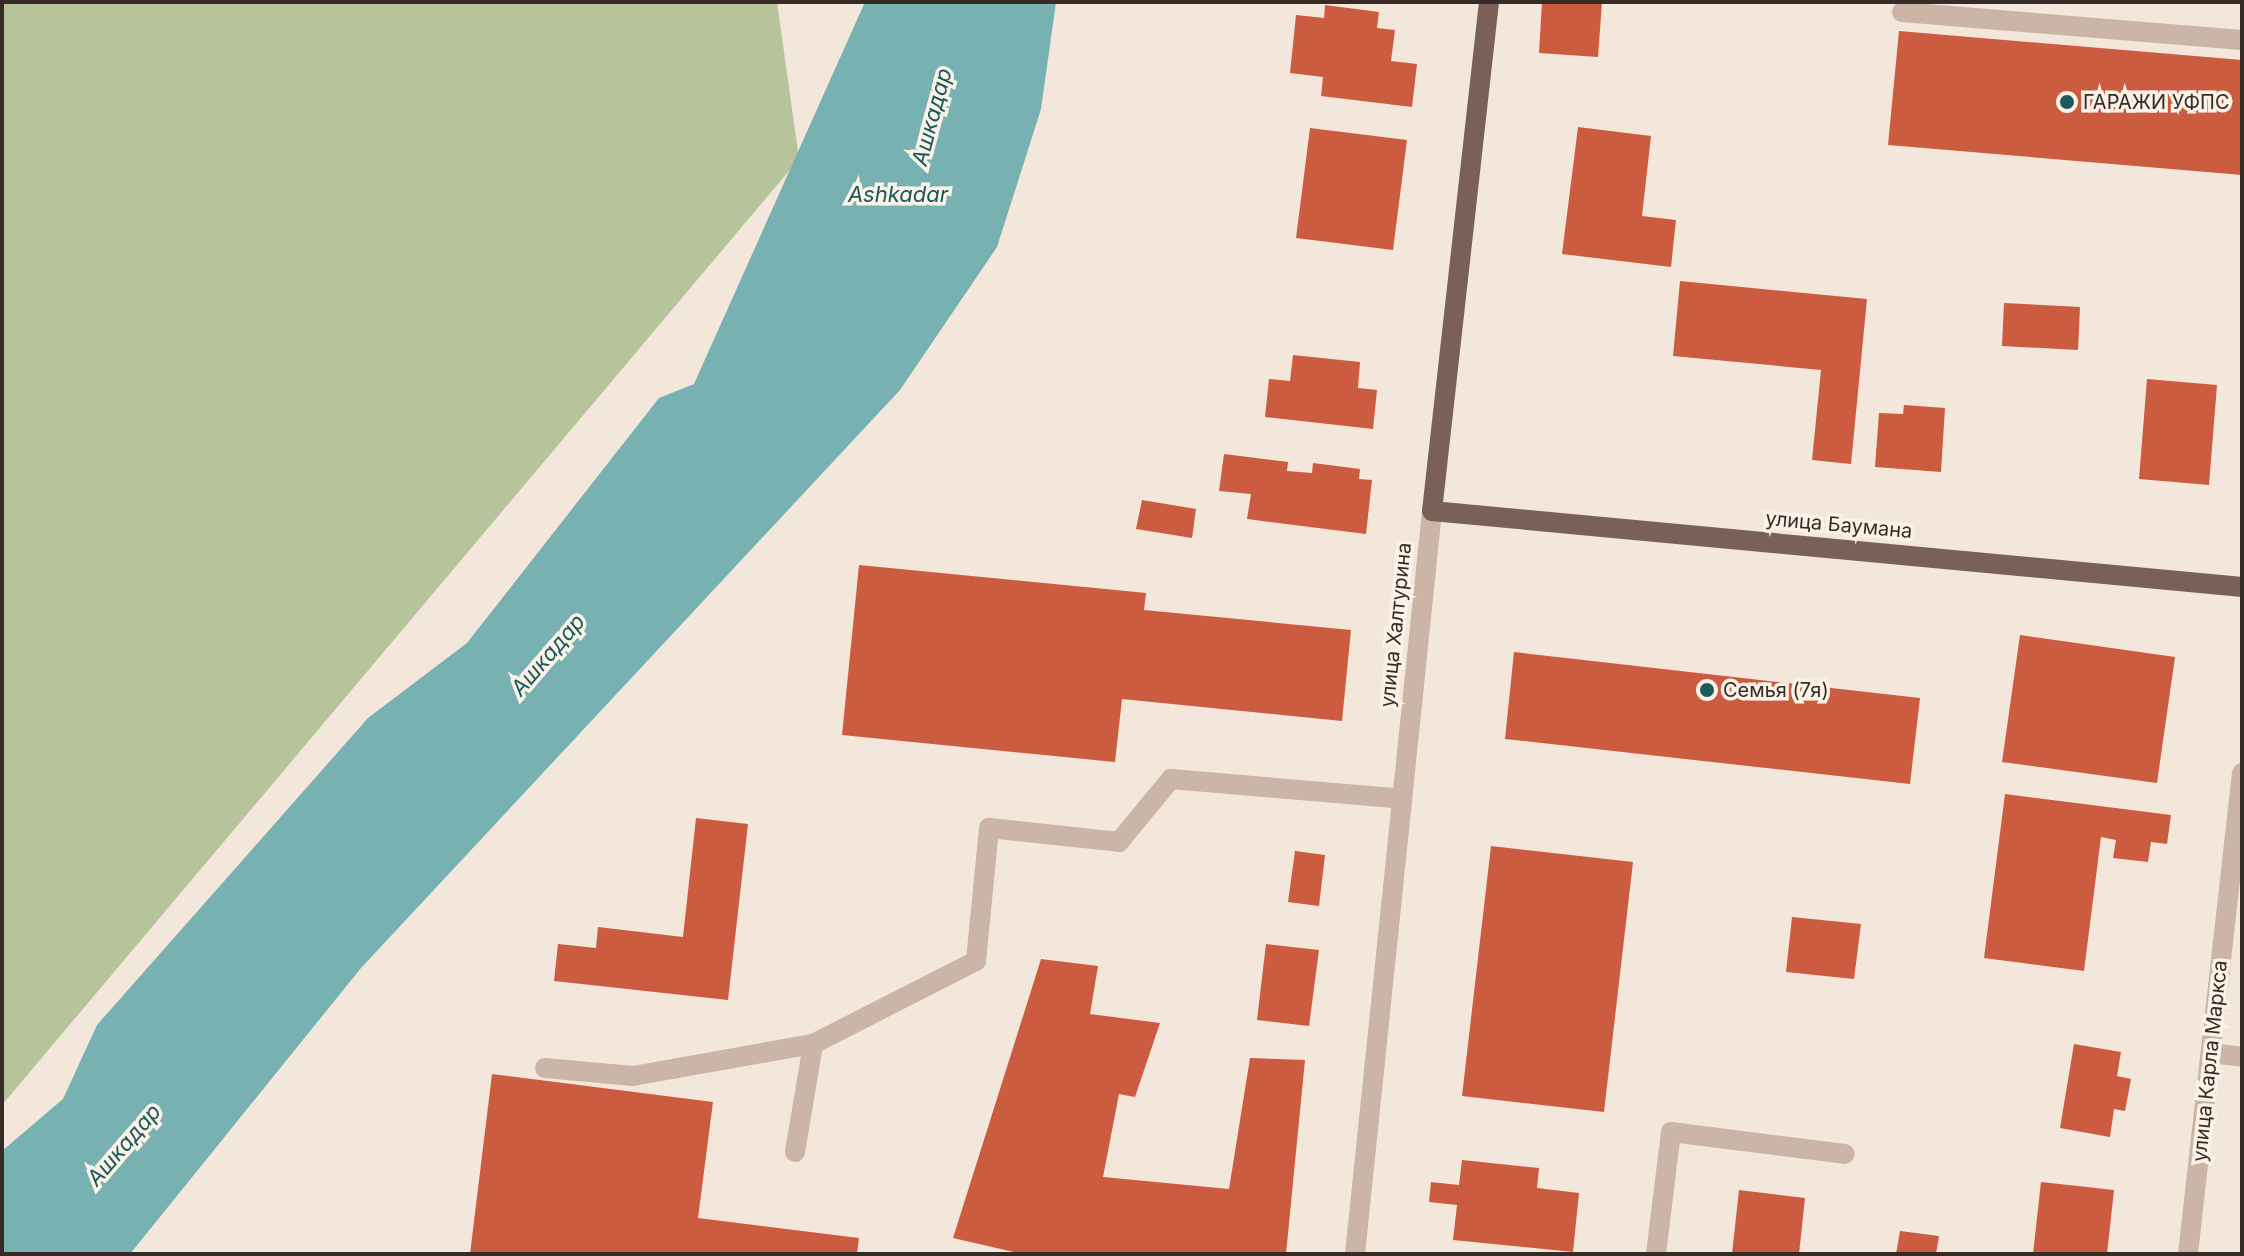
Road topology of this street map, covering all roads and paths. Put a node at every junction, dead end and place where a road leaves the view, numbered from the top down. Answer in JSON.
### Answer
{"nodes":[{"id":1,"x":1489,"y":2,"type":"edge"},
{"id":2,"x":1902,"y":12,"type":"dead end"},
{"id":3,"x":2242,"y":40,"type":"edge"},
{"id":4,"x":1432,"y":511,"type":"junction"},
{"id":5,"x":2242,"y":587,"type":"edge"},
{"id":6,"x":2242,"y":773,"type":"edge"},
{"id":7,"x":1402,"y":799,"type":"junction"},
{"id":8,"x":813,"y":1044,"type":"junction"},
{"id":9,"x":2211,"y":1053,"type":"junction"},
{"id":10,"x":2242,"y":1057,"type":"edge"},
{"id":11,"x":545,"y":1068,"type":"dead end"},
{"id":12,"x":795,"y":1152,"type":"dead end"},
{"id":13,"x":1845,"y":1154,"type":"dead end"},
{"id":14,"x":1355,"y":1254,"type":"edge"},
{"id":15,"x":1656,"y":1254,"type":"edge"},
{"id":16,"x":2188,"y":1254,"type":"edge"}],
"edges":[{"from":1,"to":4,"type":"main road","name":"улица Халтурина"},
{"from":2,"to":3,"type":"street"},
{"from":4,"to":5,"type":"main road","name":"улица Баумана"},
{"from":4,"to":7,"type":"street","name":"улица Халтурина"},
{"from":6,"to":9,"type":"street","name":"улица Карла Маркса"},
{"from":7,"to":8,"type":"street"},
{"from":7,"to":14,"type":"street","name":"улица Халтурина"},
{"from":8,"to":11,"type":"street"},
{"from":8,"to":12,"type":"street"},
{"from":9,"to":10,"type":"street"},
{"from":9,"to":16,"type":"street","name":"улица Карла Маркса"},
{"from":13,"to":15,"type":"street"}]}
